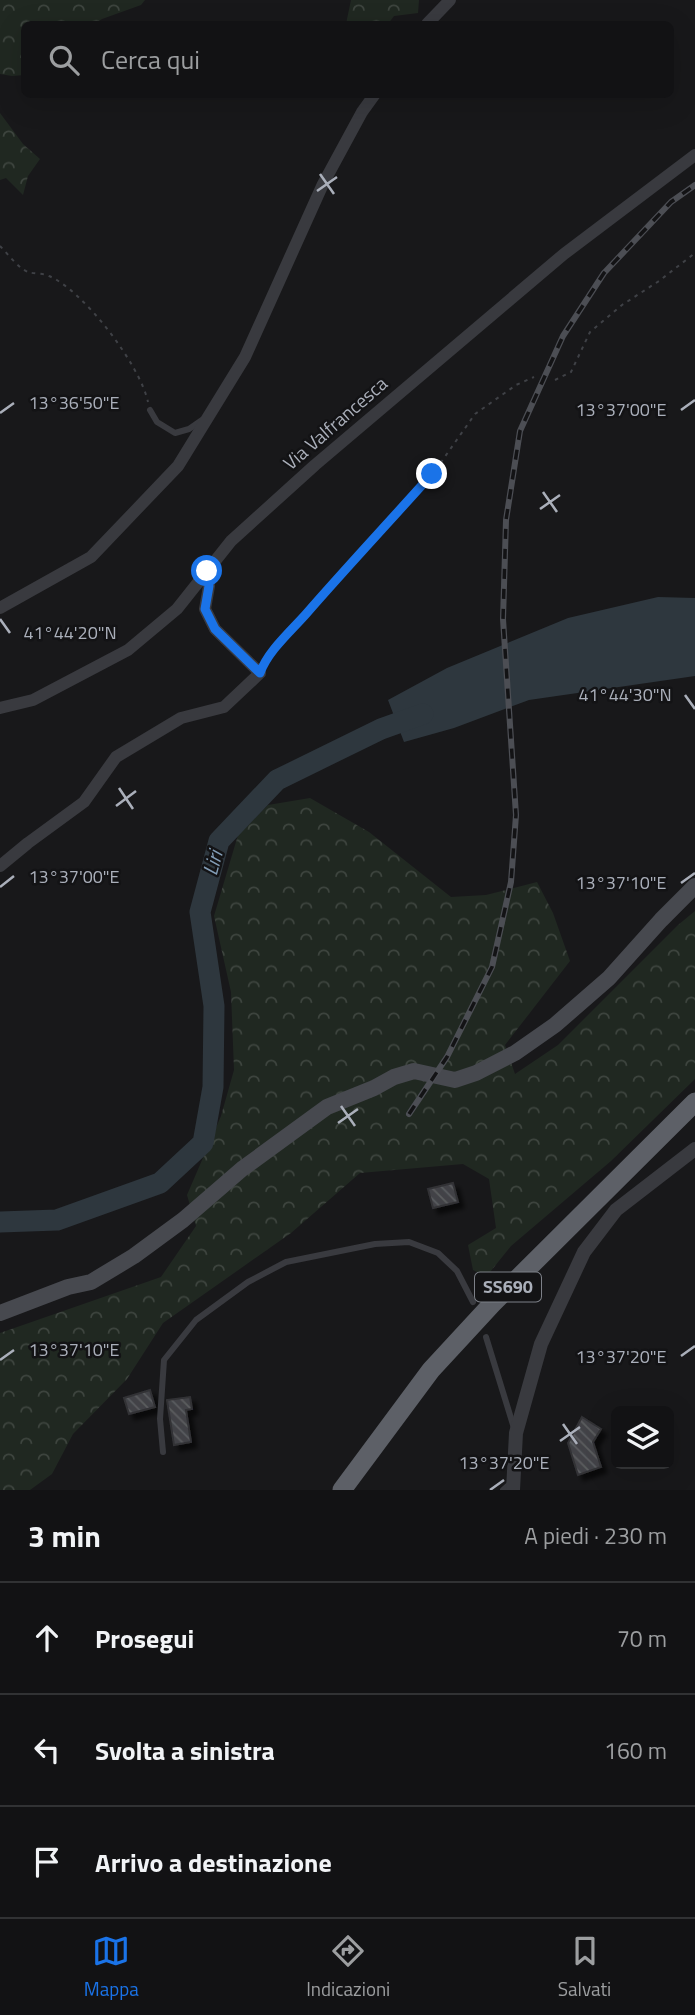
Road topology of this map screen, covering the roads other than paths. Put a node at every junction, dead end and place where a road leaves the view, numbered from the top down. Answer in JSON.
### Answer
{"nodes":[{"id":1,"x":450,"y":0,"type":"edge"},
{"id":2,"x":430,"y":21,"type":"edge"},
{"id":3,"x":372,"y":98,"type":"edge"},
{"id":4,"x":695,"y":155,"type":"edge"},
{"id":5,"x":150,"y":410,"type":"road end"},
{"id":6,"x":209,"y":415,"type":"junction"},
{"id":7,"x":207,"y":571,"type":"junction"},
{"id":8,"x":0,"y":608,"type":"edge"},
{"id":9,"x":0,"y":708,"type":"edge"},
{"id":10,"x":0,"y":866,"type":"edge"},
{"id":11,"x":695,"y":886,"type":"edge"},
{"id":12,"x":695,"y":1102,"type":"edge"},
{"id":13,"x":695,"y":1149,"type":"edge"},
{"id":14,"x":473,"y":1302,"type":"dead end"},
{"id":15,"x":0,"y":1313,"type":"edge"},
{"id":16,"x":486,"y":1337,"type":"dead end"},
{"id":17,"x":516,"y":1433,"type":"junction"},
{"id":18,"x":163,"y":1452,"type":"dead end"},
{"id":19,"x":510,"y":1487,"type":"edge"},
{"id":20,"x":342,"y":1490,"type":"edge"}],
"edges":[{"from":1,"to":2,"type":"street"},
{"from":3,"to":6,"type":"street"},
{"from":4,"to":7,"type":"street","name":"Via Valfrancesca"},
{"from":5,"to":6,"type":"lane"},
{"from":6,"to":8,"type":"street"},
{"from":7,"to":9,"type":"street","name":"Via Valfrancesca"},
{"from":7,"to":10,"type":"street"},
{"from":11,"to":15,"type":"main road"},
{"from":12,"to":20,"type":"highway","number":"SS690"},
{"from":13,"to":17,"type":"street"},
{"from":14,"to":18,"type":"lane"},
{"from":16,"to":17,"type":"lane"},
{"from":17,"to":19,"type":"street"}]}
